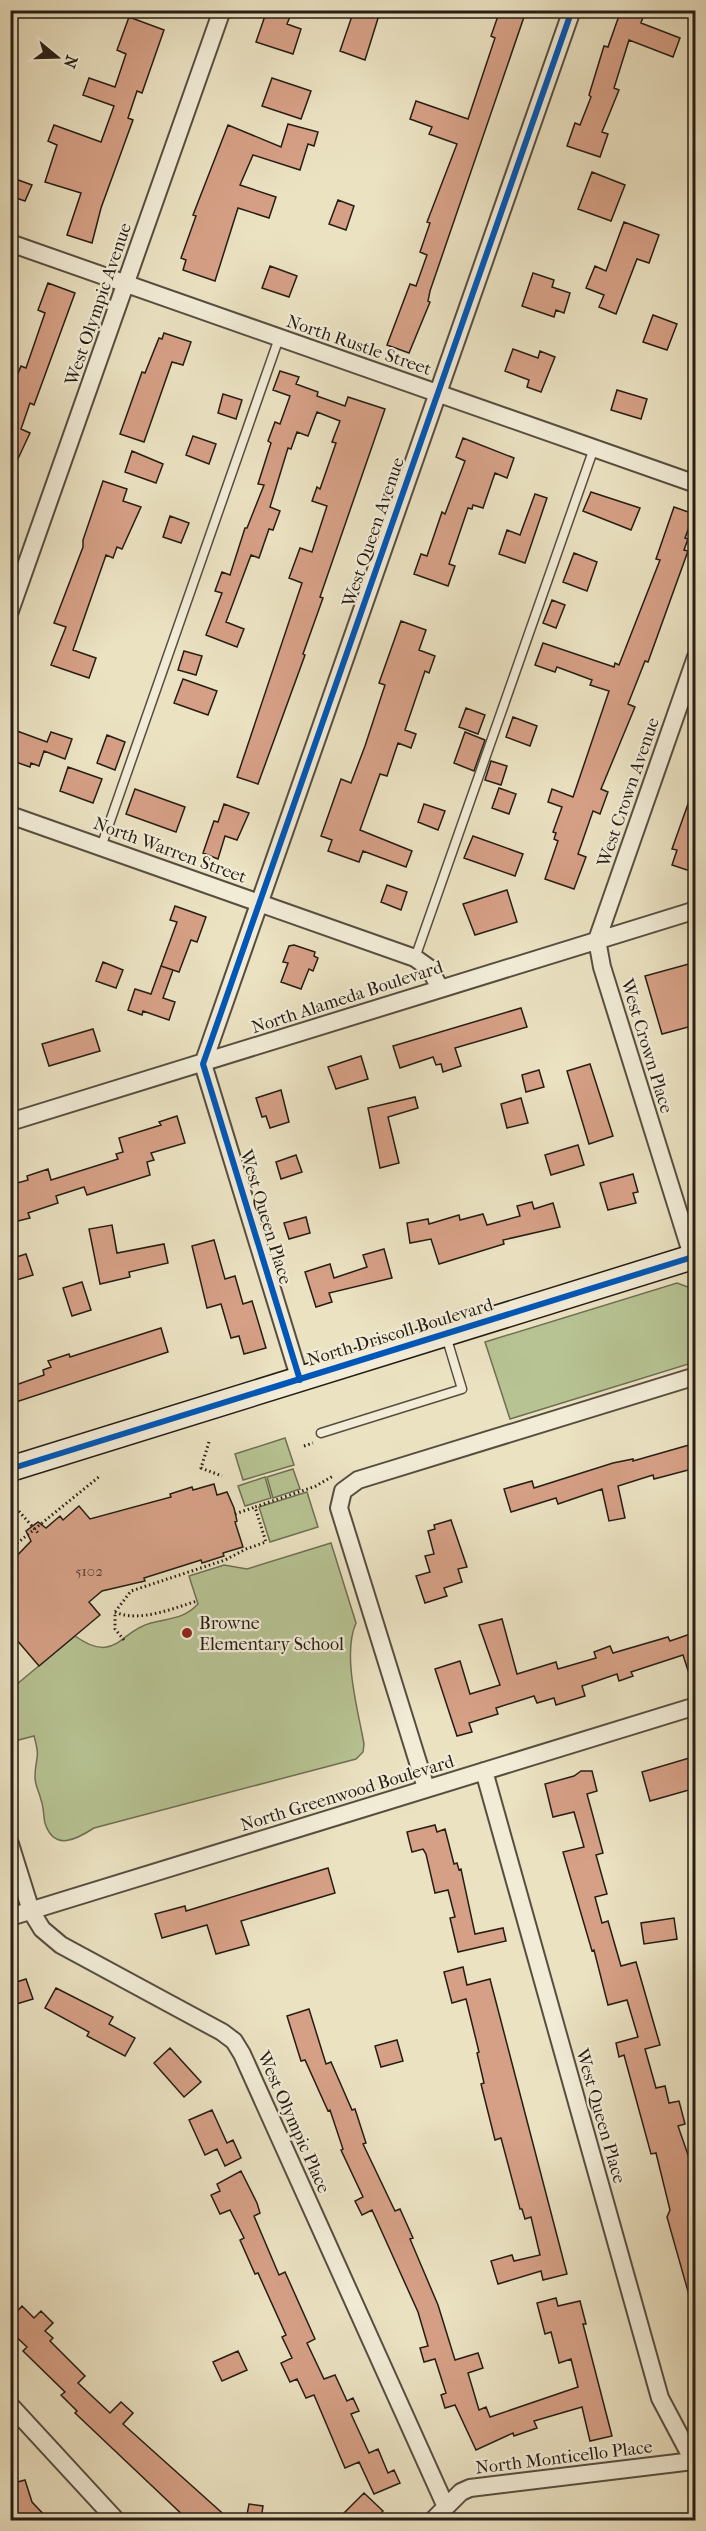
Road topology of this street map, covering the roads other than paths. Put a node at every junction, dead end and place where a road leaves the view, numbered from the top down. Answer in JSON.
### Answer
{"nodes":[{"id":1,"x":222,"y":10,"type":"edge"},
{"id":2,"x":572,"y":10,"type":"edge"},
{"id":3,"x":10,"y":243,"type":"edge"},
{"id":4,"x":125,"y":284,"type":"junction"},
{"id":5,"x":279,"y":339,"type":"junction"},
{"id":6,"x":438,"y":393,"type":"junction"},
{"id":7,"x":594,"y":448,"type":"junction"},
{"id":8,"x":696,"y":484,"type":"edge"},
{"id":9,"x":10,"y":611,"type":"edge"},
{"id":10,"x":696,"y":657,"type":"edge"},
{"id":11,"x":10,"y":815,"type":"edge"},
{"id":12,"x":101,"y":847,"type":"junction"},
{"id":13,"x":259,"y":903,"type":"junction"},
{"id":14,"x":696,"y":910,"type":"edge"},
{"id":15,"x":597,"y":940,"type":"junction"},
{"id":16,"x":415,"y":958,"type":"junction"},
{"id":17,"x":440,"y":988,"type":"junction"},
{"id":18,"x":203,"y":1064,"type":"junction"},
{"id":19,"x":10,"y":1122,"type":"edge"},
{"id":20,"x":694,"y":1259,"type":"edge"},
{"id":21,"x":445,"y":1334,"type":"junction"},
{"id":22,"x":696,"y":1376,"type":"edge"},
{"id":23,"x":300,"y":1380,"type":"junction"},
{"id":24,"x":321,"y":1433,"type":"dead end"},
{"id":25,"x":10,"y":1469,"type":"edge"},
{"id":26,"x":696,"y":1706,"type":"edge"},
{"id":27,"x":484,"y":1771,"type":"junction"},
{"id":28,"x":426,"y":1788,"type":"junction"},
{"id":29,"x":10,"y":1844,"type":"edge"},
{"id":30,"x":31,"y":1911,"type":"junction"},
{"id":31,"x":10,"y":1917,"type":"edge"},
{"id":32,"x":10,"y":2405,"type":"edge"},
{"id":33,"x":694,"y":2463,"type":"edge"},
{"id":34,"x":446,"y":2506,"type":"junction"},
{"id":35,"x":117,"y":2520,"type":"edge"},
{"id":36,"x":433,"y":2520,"type":"edge"}],
"edges":[{"from":1,"to":4,"type":"street","name":"West Olympic Avenue"},
{"from":2,"to":6,"type":"street","name":"West Queen Avenue"},
{"from":3,"to":4,"type":"street","name":"North Rustle Street"},
{"from":4,"to":5,"type":"street","name":"North Rustle Street"},
{"from":4,"to":9,"type":"street","name":"West Olympic Avenue"},
{"from":5,"to":6,"type":"street","name":"North Rustle Street"},
{"from":5,"to":12,"type":"lane"},
{"from":6,"to":7,"type":"street","name":"North Rustle Street"},
{"from":6,"to":13,"type":"street","name":"West Queen Avenue"},
{"from":7,"to":8,"type":"street","name":"North Rustle Street"},
{"from":7,"to":16,"type":"lane"},
{"from":10,"to":15,"type":"street","name":"West Crown Avenue"},
{"from":11,"to":12,"type":"street","name":"North Warren Street"},
{"from":12,"to":13,"type":"street","name":"North Warren Street"},
{"from":13,"to":16,"type":"street","name":"North Warren Street"},
{"from":13,"to":18,"type":"street","name":"West Queen Avenue"},
{"from":14,"to":15,"type":"street","name":"North Alameda Boulevard"},
{"from":15,"to":17,"type":"street","name":"North Alameda Boulevard"},
{"from":15,"to":20,"type":"street","name":"West Crown Place"},
{"from":16,"to":17,"type":"street","name":"North Warren Street"},
{"from":17,"to":18,"type":"street","name":"North Alameda Boulevard"},
{"from":18,"to":19,"type":"street","name":"North Alameda Boulevard"},
{"from":18,"to":23,"type":"street","name":"West Queen Place"},
{"from":20,"to":21,"type":"main road","name":"North Driscoll Boulevard"},
{"from":21,"to":23,"type":"main road","name":"North Driscoll Boulevard"},
{"from":21,"to":24,"type":"lane"},
{"from":22,"to":28,"type":"street"},
{"from":23,"to":25,"type":"main road","name":"North Driscoll Boulevard"},
{"from":26,"to":27,"type":"street","name":"North Greenwood Boulevard"},
{"from":27,"to":28,"type":"street","name":"North Greenwood Boulevard"},
{"from":27,"to":33,"type":"street","name":"West Queen Place"},
{"from":28,"to":30,"type":"street","name":"North Greenwood Boulevard"},
{"from":29,"to":30,"type":"street","name":"West Olympic Place"},
{"from":30,"to":31,"type":"street","name":"North Greenwood Boulevard"},
{"from":30,"to":34,"type":"street","name":"West Olympic Place"},
{"from":32,"to":35,"type":"street"},
{"from":33,"to":34,"type":"street","name":"North Monticello Place"},
{"from":34,"to":36,"type":"street","name":"North Monticello Place"}]}
